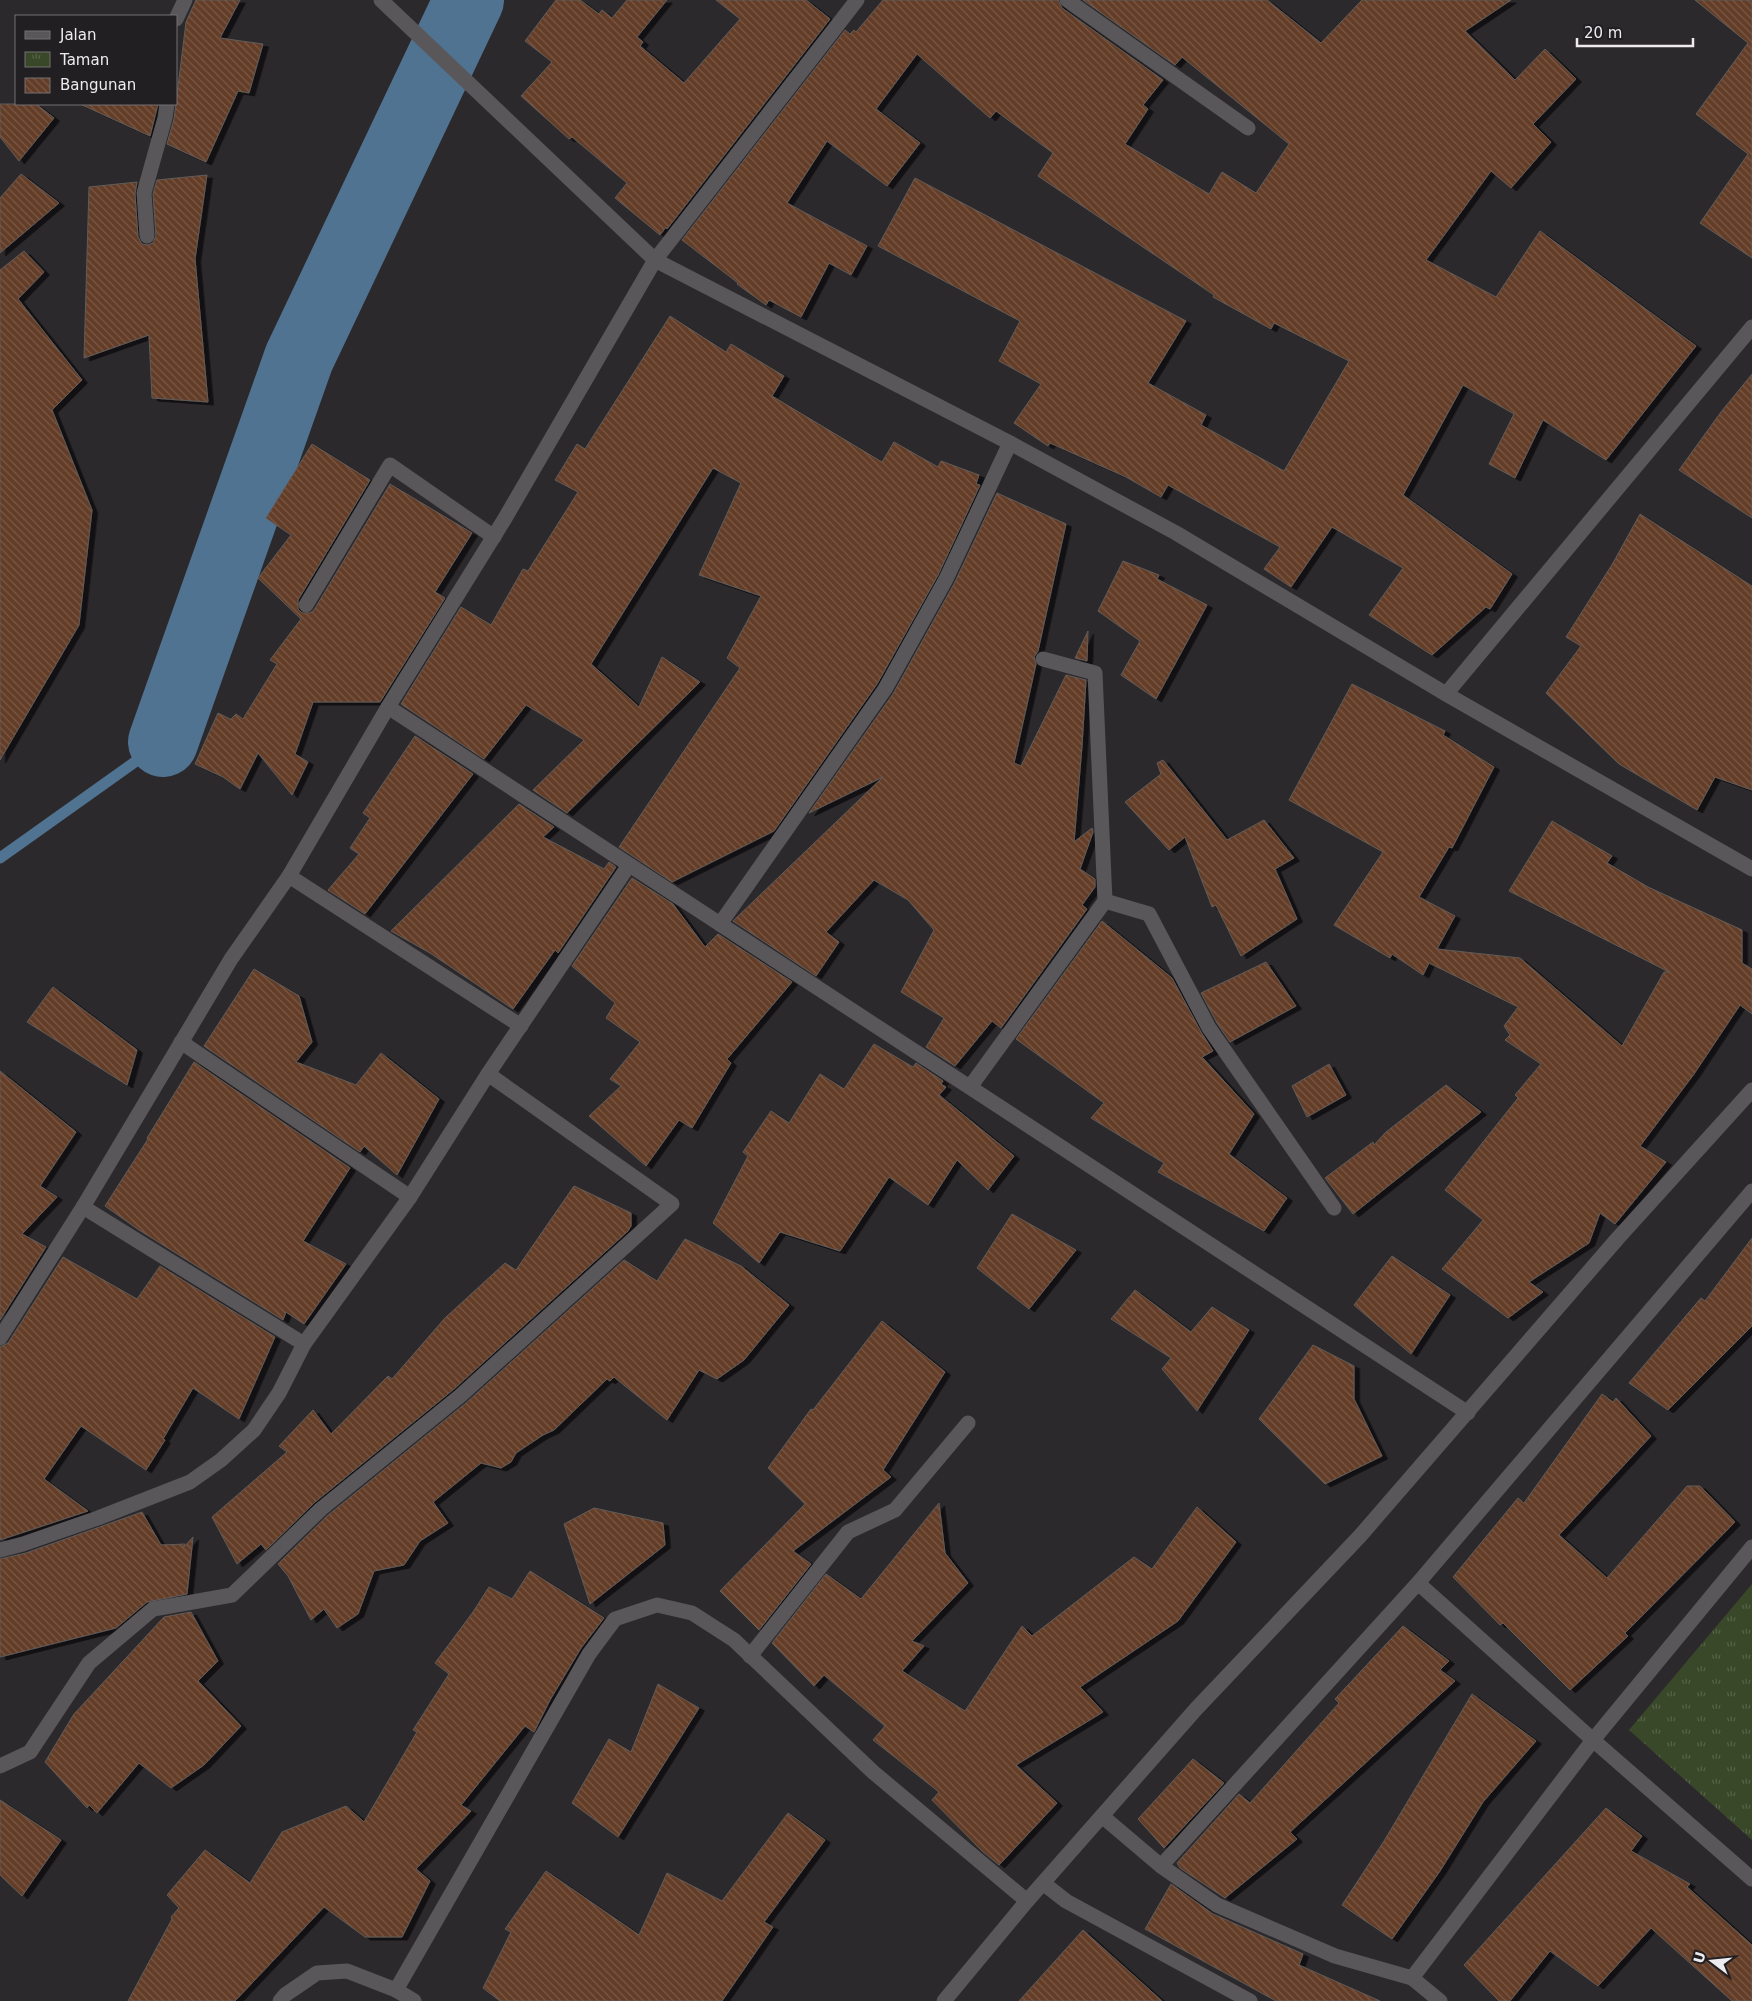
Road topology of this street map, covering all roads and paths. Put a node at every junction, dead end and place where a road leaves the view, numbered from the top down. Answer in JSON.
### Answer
{"nodes":[{"id":1,"x":185,"y":0,"type":"edge"},
{"id":2,"x":857,"y":0,"type":"edge"},
{"id":3,"x":1067,"y":0,"type":"edge"},
{"id":4,"x":384,"y":3,"type":"edge"},
{"id":5,"x":178,"y":15,"type":"edge"},
{"id":6,"x":166,"y":105,"type":"edge"},
{"id":7,"x":1248,"y":128,"type":"dead end"},
{"id":8,"x":147,"y":236,"type":"dead end"},
{"id":9,"x":655,"y":260,"type":"junction"},
{"id":10,"x":1752,"y":328,"type":"edge"},
{"id":11,"x":1010,"y":443,"type":"junction"},
{"id":12,"x":494,"y":537,"type":"junction"},
{"id":13,"x":306,"y":605,"type":"dead end"},
{"id":14,"x":1043,"y":659,"type":"dead end"},
{"id":15,"x":1446,"y":694,"type":"junction"},
{"id":16,"x":388,"y":707,"type":"junction"},
{"id":17,"x":629,"y":865,"type":"junction"},
{"id":18,"x":1752,"y":869,"type":"edge"},
{"id":19,"x":288,"y":876,"type":"junction"},
{"id":20,"x":1105,"y":901,"type":"junction"},
{"id":21,"x":720,"y":924,"type":"junction"},
{"id":22,"x":521,"y":1026,"type":"junction"},
{"id":23,"x":181,"y":1042,"type":"junction"},
{"id":24,"x":488,"y":1074,"type":"junction"},
{"id":25,"x":970,"y":1087,"type":"junction"},
{"id":26,"x":1752,"y":1090,"type":"edge"},
{"id":27,"x":1752,"y":1191,"type":"edge"},
{"id":28,"x":410,"y":1197,"type":"junction"},
{"id":29,"x":83,"y":1207,"type":"junction"},
{"id":30,"x":1334,"y":1208,"type":"dead end"},
{"id":31,"x":0,"y":1338,"type":"edge"},
{"id":32,"x":304,"y":1344,"type":"junction"},
{"id":33,"x":1468,"y":1412,"type":"junction"},
{"id":34,"x":968,"y":1423,"type":"dead end"},
{"id":35,"x":1752,"y":1548,"type":"edge"},
{"id":36,"x":0,"y":1550,"type":"edge"},
{"id":37,"x":1418,"y":1583,"type":"junction"},
{"id":38,"x":750,"y":1656,"type":"junction"},
{"id":39,"x":1593,"y":1740,"type":"junction"},
{"id":40,"x":0,"y":1766,"type":"edge"},
{"id":41,"x":1102,"y":1816,"type":"junction"},
{"id":42,"x":1161,"y":1866,"type":"junction"},
{"id":43,"x":1752,"y":1878,"type":"edge"},
{"id":44,"x":1043,"y":1883,"type":"junction"},
{"id":45,"x":1027,"y":1901,"type":"junction"},
{"id":46,"x":1412,"y":1978,"type":"junction"},
{"id":47,"x":396,"y":1990,"type":"junction"},
{"id":48,"x":280,"y":2001,"type":"edge"},
{"id":49,"x":414,"y":2001,"type":"edge"},
{"id":50,"x":944,"y":2001,"type":"edge"},
{"id":51,"x":1250,"y":2001,"type":"edge"},
{"id":52,"x":1440,"y":2001,"type":"edge"}],
"edges":[{"from":1,"to":5,"type":"street"},
{"from":2,"to":9,"type":"street"},
{"from":3,"to":7,"type":"street"},
{"from":4,"to":9,"type":"street"},
{"from":6,"to":8,"type":"street"},
{"from":9,"to":11,"type":"street"},
{"from":9,"to":12,"type":"street"},
{"from":10,"to":15,"type":"street"},
{"from":11,"to":15,"type":"street"},
{"from":11,"to":21,"type":"street"},
{"from":12,"to":13,"type":"street"},
{"from":12,"to":16,"type":"street"},
{"from":14,"to":20,"type":"street"},
{"from":15,"to":18,"type":"street"},
{"from":16,"to":17,"type":"street"},
{"from":16,"to":19,"type":"street"},
{"from":17,"to":21,"type":"street"},
{"from":17,"to":22,"type":"street"},
{"from":19,"to":22,"type":"street"},
{"from":19,"to":23,"type":"street"},
{"from":20,"to":25,"type":"street"},
{"from":20,"to":30,"type":"street"},
{"from":21,"to":25,"type":"street"},
{"from":22,"to":24,"type":"street"},
{"from":23,"to":28,"type":"street"},
{"from":23,"to":29,"type":"street"},
{"from":24,"to":28,"type":"street"},
{"from":24,"to":40,"type":"street"},
{"from":25,"to":33,"type":"street"},
{"from":26,"to":33,"type":"street"},
{"from":27,"to":37,"type":"street"},
{"from":28,"to":32,"type":"street"},
{"from":29,"to":31,"type":"street"},
{"from":29,"to":32,"type":"street"},
{"from":32,"to":36,"type":"street"},
{"from":33,"to":41,"type":"street"},
{"from":34,"to":38,"type":"street"},
{"from":35,"to":39,"type":"street"},
{"from":37,"to":39,"type":"street"},
{"from":37,"to":42,"type":"street"},
{"from":38,"to":45,"type":"street"},
{"from":38,"to":47,"type":"street"},
{"from":39,"to":43,"type":"street"},
{"from":39,"to":46,"type":"street"},
{"from":41,"to":42,"type":"street"},
{"from":41,"to":44,"type":"street"},
{"from":42,"to":46,"type":"street"},
{"from":44,"to":45,"type":"street"},
{"from":44,"to":51,"type":"street"},
{"from":45,"to":50,"type":"street"},
{"from":46,"to":52,"type":"street"},
{"from":47,"to":48,"type":"street"},
{"from":47,"to":49,"type":"street"}]}
